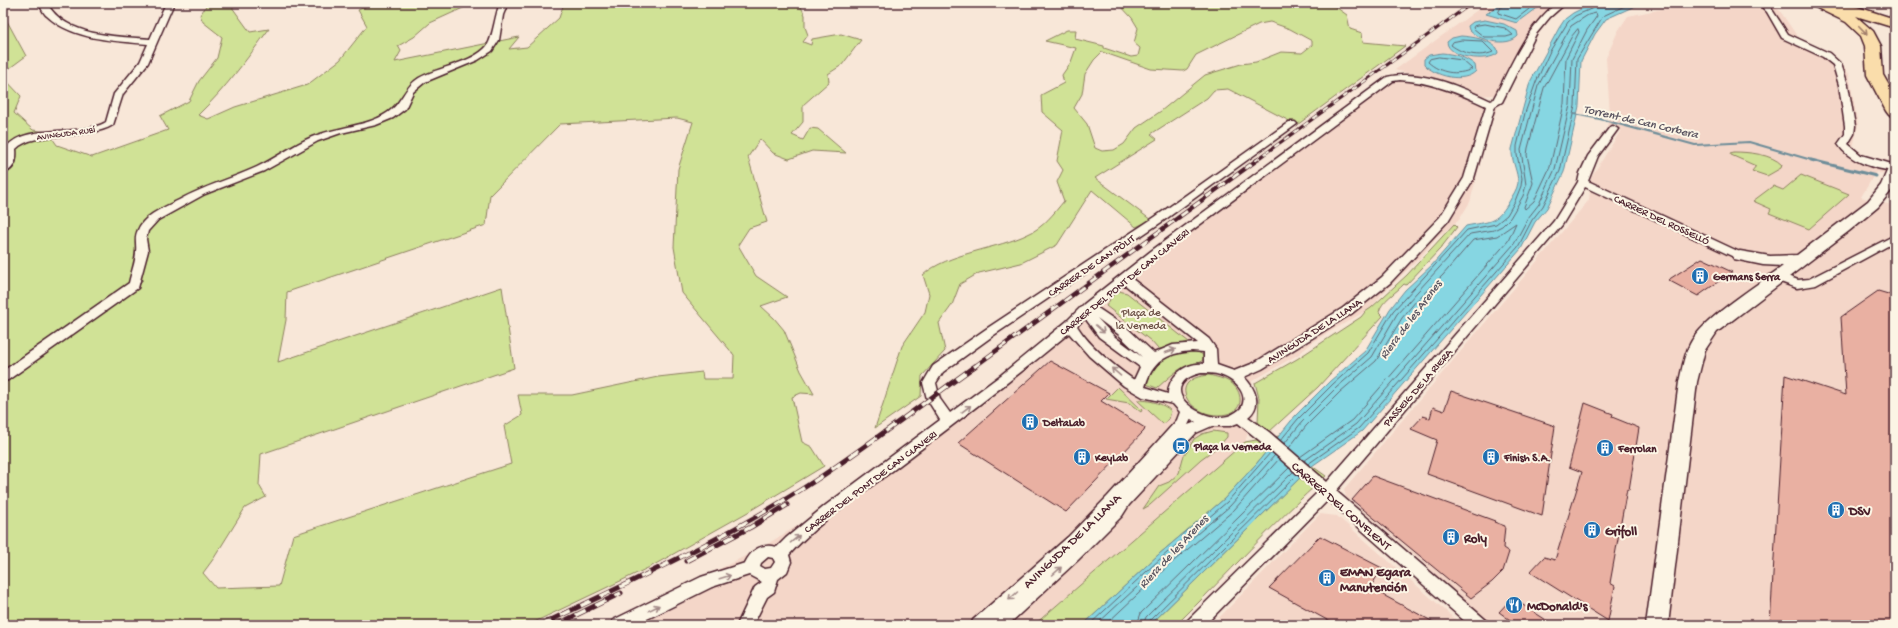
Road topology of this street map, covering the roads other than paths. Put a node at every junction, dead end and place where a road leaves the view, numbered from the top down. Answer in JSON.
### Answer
{"nodes":[{"id":1,"x":43,"y":3,"type":"edge"},
{"id":2,"x":170,"y":3,"type":"edge"},
{"id":3,"x":504,"y":3,"type":"edge"},
{"id":4,"x":1562,"y":3,"type":"edge"},
{"id":5,"x":1762,"y":3,"type":"edge"},
{"id":6,"x":1818,"y":3,"type":"edge"},
{"id":7,"x":1832,"y":3,"type":"edge"},
{"id":8,"x":1846,"y":3,"type":"edge"},
{"id":9,"x":1895,"y":18,"type":"edge"},
{"id":10,"x":1895,"y":24,"type":"edge"},
{"id":11,"x":152,"y":42,"type":"junction"},
{"id":12,"x":1875,"y":75,"type":"junction"},
{"id":13,"x":1895,"y":84,"type":"edge"},
{"id":14,"x":1491,"y":101,"type":"junction"},
{"id":15,"x":1895,"y":111,"type":"edge"},
{"id":16,"x":1292,"y":124,"type":"dead end"},
{"id":17,"x":1613,"y":129,"type":"dead end"},
{"id":18,"x":1895,"y":168,"type":"edge"},
{"id":19,"x":3,"y":170,"type":"edge"},
{"id":20,"x":1583,"y":182,"type":"junction"},
{"id":21,"x":1895,"y":238,"type":"edge"},
{"id":22,"x":1740,"y":256,"type":"junction"},
{"id":23,"x":1756,"y":260,"type":"junction"},
{"id":24,"x":1800,"y":260,"type":"junction"},
{"id":25,"x":1124,"y":278,"type":"junction"},
{"id":26,"x":1777,"y":278,"type":"junction"},
{"id":27,"x":1088,"y":307,"type":"junction"},
{"id":28,"x":1070,"y":325,"type":"junction"},
{"id":29,"x":1210,"y":349,"type":"junction"},
{"id":30,"x":1150,"y":363,"type":"junction"},
{"id":31,"x":1211,"y":369,"type":"junction"},
{"id":32,"x":3,"y":377,"type":"edge"},
{"id":33,"x":1238,"y":380,"type":"junction"},
{"id":34,"x":1138,"y":389,"type":"junction"},
{"id":35,"x":1176,"y":400,"type":"junction"},
{"id":36,"x":1186,"y":412,"type":"junction"},
{"id":37,"x":1240,"y":418,"type":"junction"},
{"id":38,"x":949,"y":422,"type":"junction"},
{"id":39,"x":1210,"y":422,"type":"junction"},
{"id":40,"x":1322,"y":487,"type":"junction"},
{"id":41,"x":780,"y":554,"type":"junction"},
{"id":42,"x":761,"y":572,"type":"junction"},
{"id":43,"x":619,"y":625,"type":"edge"},
{"id":44,"x":745,"y":625,"type":"edge"},
{"id":45,"x":979,"y":625,"type":"edge"},
{"id":46,"x":997,"y":625,"type":"edge"},
{"id":47,"x":1194,"y":625,"type":"edge"},
{"id":48,"x":1480,"y":625,"type":"edge"},
{"id":49,"x":1657,"y":625,"type":"edge"}],
"edges":[{"from":1,"to":11,"type":"street"},
{"from":2,"to":11,"type":"street","name":"AVINGUDA RUBÍ"},
{"from":3,"to":32,"type":"street"},
{"from":4,"to":14,"type":"street","name":"AVINGUDA DE LA LLANA"},
{"from":5,"to":18,"type":"street"},
{"from":6,"to":12,"type":"highway","one_way":true},
{"from":7,"to":10,"type":"highway"},
{"from":8,"to":9,"type":"highway"},
{"from":11,"to":19,"type":"street","name":"AVINGUDA RUBÍ"},
{"from":12,"to":13,"type":"highway"},
{"from":12,"to":15,"type":"highway"},
{"from":14,"to":25,"type":"street","name":"CARRER DEL PONT DE CAN CLAVERI"},
{"from":14,"to":33,"type":"street","name":"AVINGUDA DE LA LLANA"},
{"from":16,"to":38,"type":"street","name":"CARRER DE CAN PÒLIT"},
{"from":17,"to":20,"type":"street","name":"PASSEIG DE LA RIERA"},
{"from":18,"to":24,"type":"main road"},
{"from":20,"to":22,"type":"street","name":"CARRER DEL ROSSELLÓ"},
{"from":20,"to":40,"type":"street","name":"PASSEIG DE LA RIERA"},
{"from":21,"to":26,"type":"street"},
{"from":22,"to":23,"type":"main road"},
{"from":22,"to":26,"type":"main road"},
{"from":23,"to":24,"type":"main road"},
{"from":23,"to":26,"type":"main road"},
{"from":24,"to":26,"type":"main road"},
{"from":25,"to":27,"type":"street","name":"CARRER DEL PONT DE CAN CLAVERI"},
{"from":25,"to":29,"type":"street"},
{"from":26,"to":49,"type":"main road"},
{"from":27,"to":28,"type":"street","name":"CARRER DEL PONT DE CAN CLAVERI"},
{"from":27,"to":30,"type":"street"},
{"from":34,"to":28,"type":"street","one_way":true},
{"from":38,"to":28,"type":"street","name":"CARRER DEL PONT DE CAN CLAVERI","one_way":true},
{"from":30,"to":29,"type":"street","one_way":true},
{"from":29,"to":31,"type":"street"},
{"from":30,"to":34,"type":"street"},
{"from":31,"to":33,"type":"street"},
{"from":31,"to":35,"type":"street"},
{"from":33,"to":37,"type":"street"},
{"from":34,"to":35,"type":"street"},
{"from":35,"to":36,"type":"street"},
{"from":36,"to":39,"type":"street"},
{"from":36,"to":45,"type":"street","name":"AVINGUDA DE LA LLANA","one_way":true},
{"from":37,"to":39,"type":"street"},
{"from":37,"to":40,"type":"street","name":"CARRER DEL CONFLENT"},
{"from":41,"to":38,"type":"street","name":"CARRER DEL PONT DE CAN CLAVERI","one_way":true},
{"from":46,"to":39,"type":"street","name":"AVINGUDA DE LA LLANA","one_way":true},
{"from":40,"to":47,"type":"street","name":"PASSEIG DE LA RIERA"},
{"from":40,"to":48,"type":"street","name":"CARRER DEL CONFLENT"},
{"from":41,"to":42,"type":"street"},
{"from":41,"to":42,"type":"street"},
{"from":43,"to":42,"type":"street","one_way":true},
{"from":42,"to":44,"type":"street"}]}
